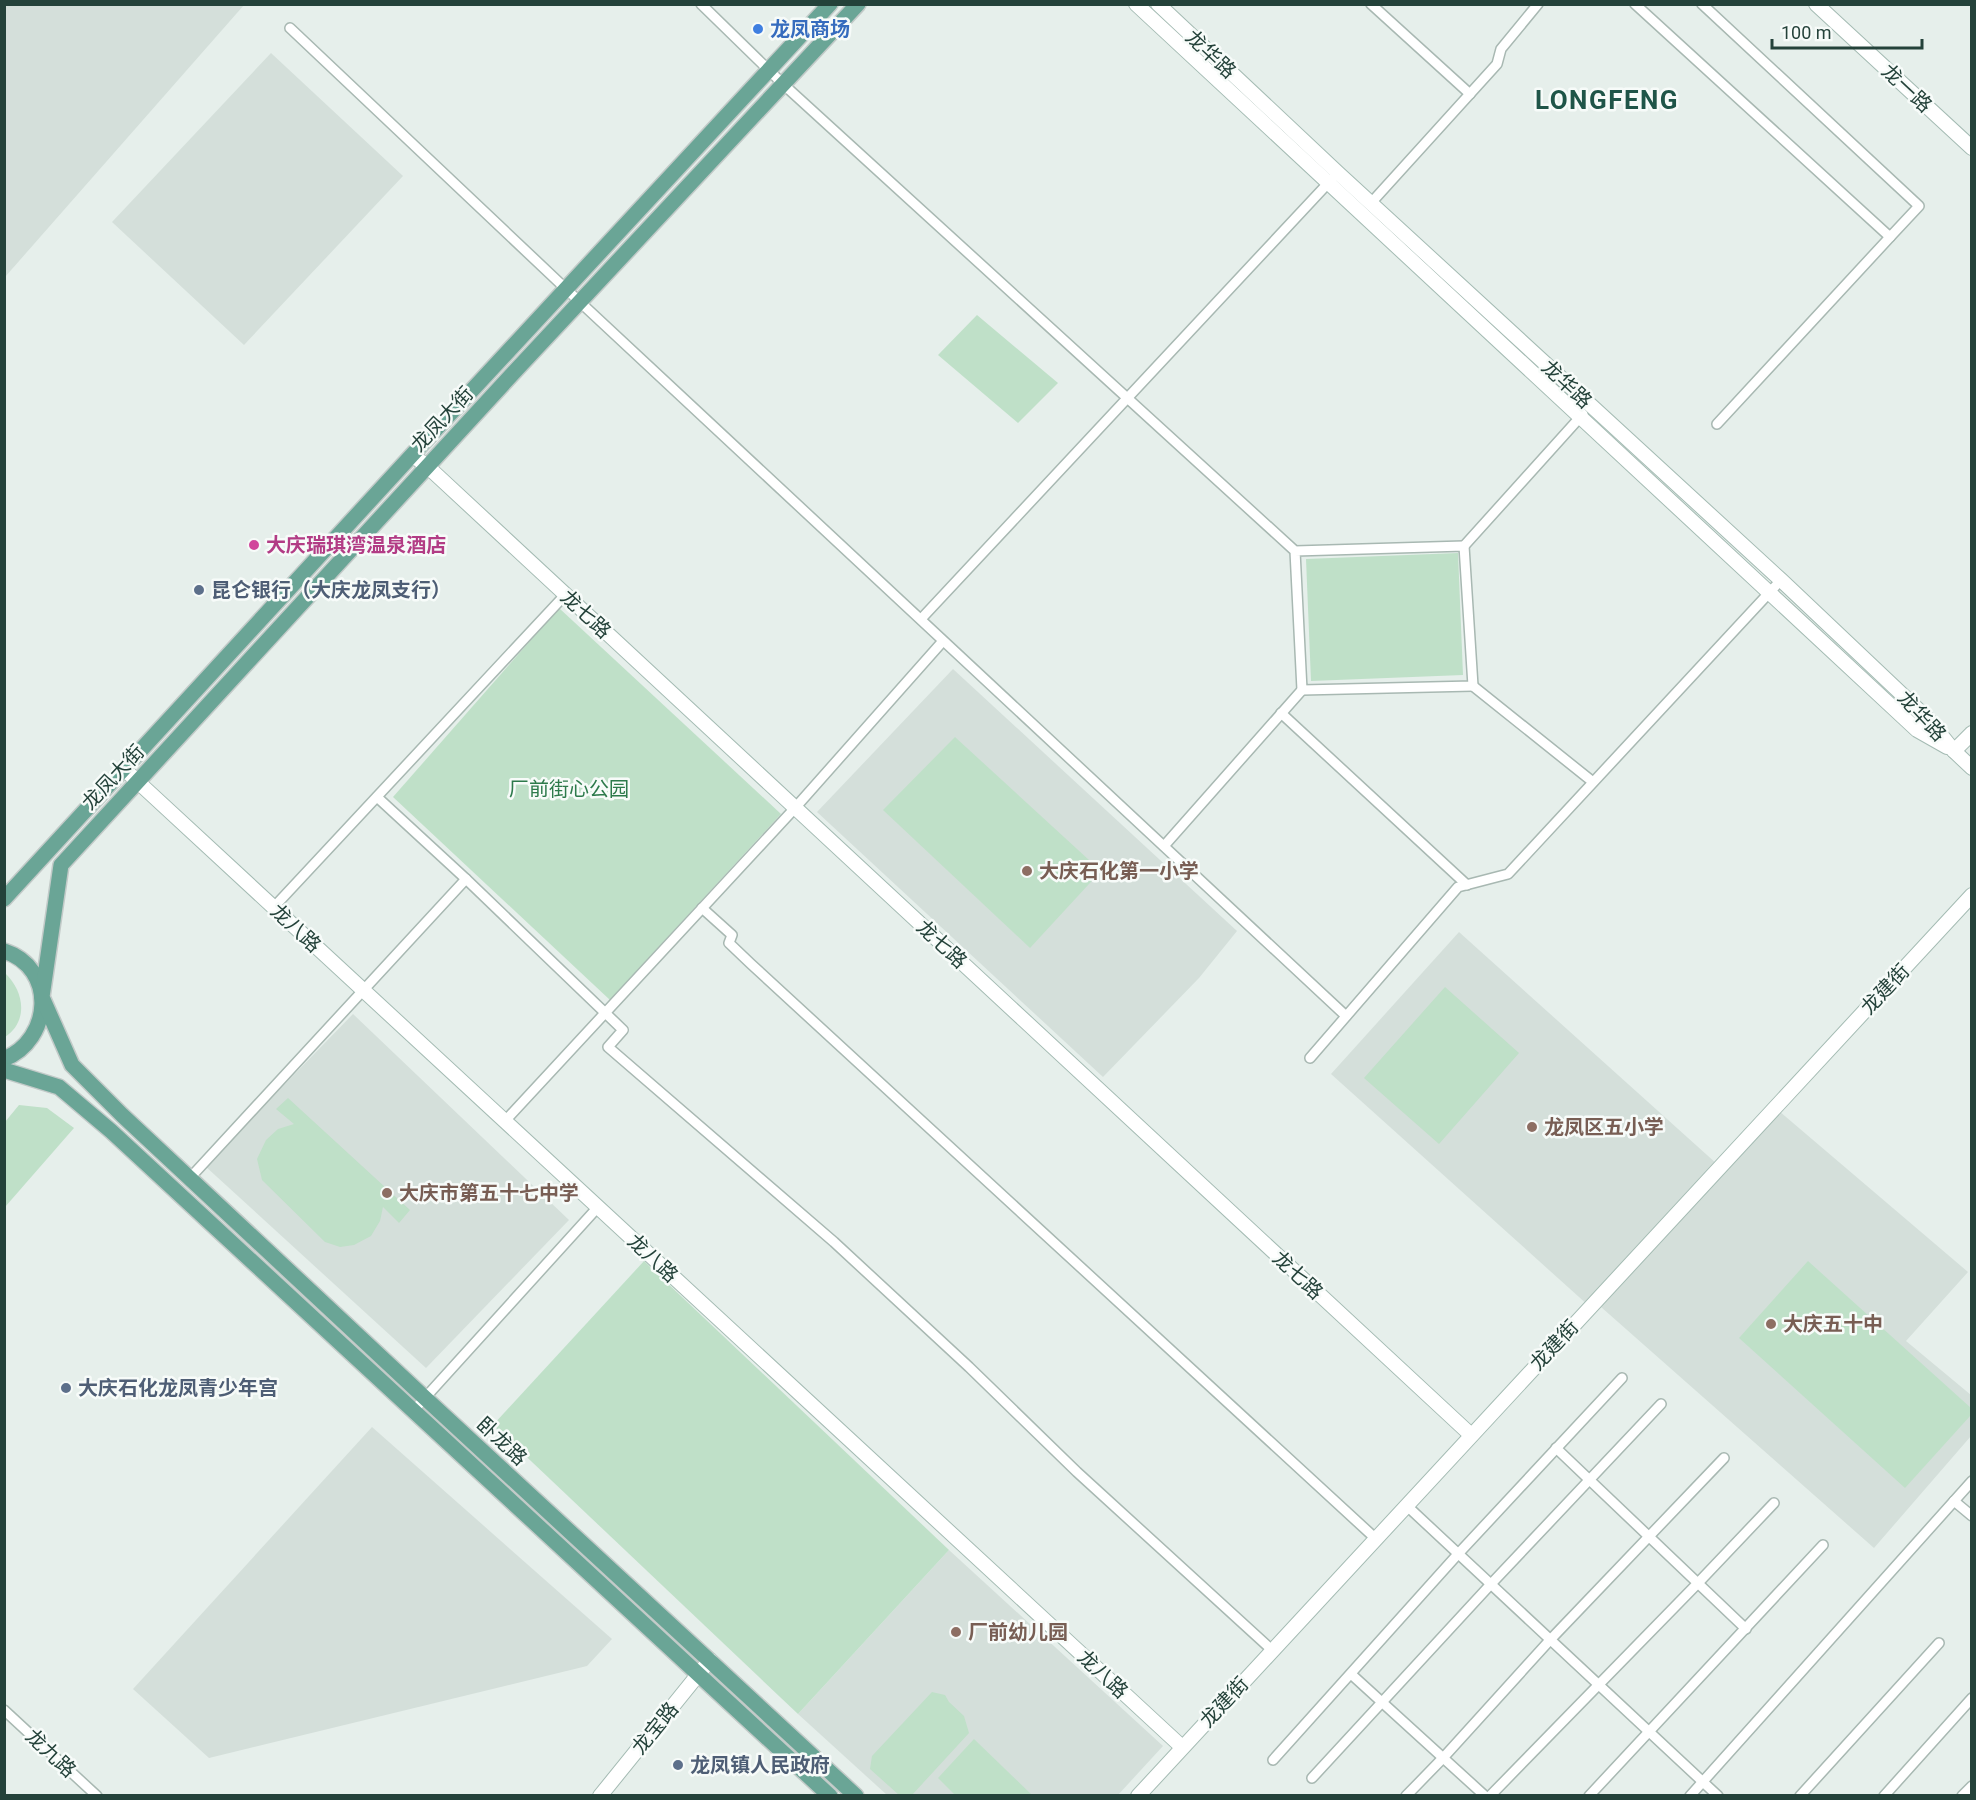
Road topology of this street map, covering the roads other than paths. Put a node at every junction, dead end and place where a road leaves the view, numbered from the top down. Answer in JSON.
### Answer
{"nodes":[{"id":1,"x":701,"y":4,"type":"edge"},
{"id":2,"x":830,"y":4,"type":"edge"},
{"id":3,"x":858,"y":4,"type":"edge"},
{"id":4,"x":1136,"y":4,"type":"edge"},
{"id":5,"x":1158,"y":4,"type":"edge"},
{"id":6,"x":1371,"y":4,"type":"edge"},
{"id":7,"x":1538,"y":4,"type":"edge"},
{"id":8,"x":1635,"y":4,"type":"edge"},
{"id":9,"x":1702,"y":4,"type":"edge"},
{"id":10,"x":1816,"y":4,"type":"edge"},
{"id":11,"x":290,"y":28,"type":"dead end"},
{"id":12,"x":769,"y":70,"type":"junction"},
{"id":13,"x":783,"y":84,"type":"junction"},
{"id":14,"x":1470,"y":94,"type":"junction"},
{"id":15,"x":1971,"y":148,"type":"edge"},
{"id":16,"x":1338,"y":173,"type":"junction"},
{"id":17,"x":1328,"y":183,"type":"junction"},
{"id":18,"x":1371,"y":203,"type":"junction"},
{"id":19,"x":1890,"y":237,"type":"junction"},
{"id":20,"x":566,"y":289,"type":"junction"},
{"id":21,"x":580,"y":302,"type":"junction"},
{"id":22,"x":1128,"y":398,"type":"junction"},
{"id":23,"x":1591,"y":406,"type":"junction"},
{"id":24,"x":1580,"y":417,"type":"junction"},
{"id":25,"x":1717,"y":424,"type":"dead end"},
{"id":26,"x":412,"y":455,"type":"junction"},
{"id":27,"x":427,"y":466,"type":"junction"},
{"id":28,"x":1464,"y":546,"type":"junction"},
{"id":29,"x":1295,"y":551,"type":"junction"},
{"id":30,"x":1780,"y":580,"type":"junction"},
{"id":31,"x":1769,"y":592,"type":"junction"},
{"id":32,"x":565,"y":595,"type":"junction"},
{"id":33,"x":921,"y":620,"type":"junction"},
{"id":34,"x":944,"y":640,"type":"junction"},
{"id":35,"x":1473,"y":686,"type":"junction"},
{"id":36,"x":1302,"y":690,"type":"junction"},
{"id":37,"x":1281,"y":713,"type":"junction"},
{"id":38,"x":1971,"y":733,"type":"edge"},
{"id":39,"x":1954,"y":751,"type":"junction"},
{"id":40,"x":1971,"y":768,"type":"edge"},
{"id":41,"x":124,"y":769,"type":"junction"},
{"id":42,"x":138,"y":782,"type":"junction"},
{"id":43,"x":1593,"y":782,"type":"junction"},
{"id":44,"x":376,"y":797,"type":"junction"},
{"id":45,"x":795,"y":808,"type":"junction"},
{"id":46,"x":1164,"y":846,"type":"junction"},
{"id":47,"x":465,"y":879,"type":"junction"},
{"id":48,"x":1467,"y":885,"type":"junction"},
{"id":49,"x":1971,"y":895,"type":"edge"},
{"id":50,"x":4,"y":899,"type":"edge"},
{"id":51,"x":273,"y":907,"type":"junction"},
{"id":52,"x":702,"y":908,"type":"junction"},
{"id":53,"x":4,"y":951,"type":"edge"},
{"id":54,"x":363,"y":990,"type":"junction"},
{"id":55,"x":42,"y":997,"type":"junction"},
{"id":56,"x":605,"y":1013,"type":"junction"},
{"id":57,"x":1347,"y":1016,"type":"junction"},
{"id":58,"x":1310,"y":1058,"type":"dead end"},
{"id":59,"x":4,"y":1059,"type":"edge"},
{"id":60,"x":4,"y":1070,"type":"edge"},
{"id":61,"x":505,"y":1121,"type":"junction"},
{"id":62,"x":189,"y":1179,"type":"junction"},
{"id":63,"x":598,"y":1207,"type":"junction"},
{"id":64,"x":1622,"y":1378,"type":"dead end"},
{"id":65,"x":425,"y":1398,"type":"junction"},
{"id":66,"x":1661,"y":1404,"type":"dead end"},
{"id":67,"x":414,"y":1410,"type":"junction"},
{"id":68,"x":1471,"y":1435,"type":"junction"},
{"id":69,"x":1556,"y":1448,"type":"junction"},
{"id":70,"x":1724,"y":1458,"type":"dead end"},
{"id":71,"x":1590,"y":1480,"type":"junction"},
{"id":72,"x":1971,"y":1481,"type":"edge"},
{"id":73,"x":1954,"y":1501,"type":"junction"},
{"id":74,"x":1774,"y":1503,"type":"dead end"},
{"id":75,"x":1406,"y":1505,"type":"junction"},
{"id":76,"x":1971,"y":1516,"type":"edge"},
{"id":77,"x":1648,"y":1536,"type":"junction"},
{"id":78,"x":1376,"y":1538,"type":"junction"},
{"id":79,"x":1823,"y":1545,"type":"dead end"},
{"id":80,"x":1458,"y":1554,"type":"junction"},
{"id":81,"x":1698,"y":1583,"type":"junction"},
{"id":82,"x":1491,"y":1584,"type":"junction"},
{"id":83,"x":1746,"y":1629,"type":"junction"},
{"id":84,"x":1550,"y":1640,"type":"junction"},
{"id":85,"x":1939,"y":1643,"type":"dead end"},
{"id":86,"x":1272,"y":1650,"type":"junction"},
{"id":87,"x":710,"y":1660,"type":"junction"},
{"id":88,"x":699,"y":1674,"type":"junction"},
{"id":89,"x":1351,"y":1674,"type":"junction"},
{"id":90,"x":1598,"y":1684,"type":"junction"},
{"id":91,"x":1971,"y":1698,"type":"edge"},
{"id":92,"x":1382,"y":1702,"type":"junction"},
{"id":93,"x":4,"y":1710,"type":"edge"},
{"id":94,"x":1648,"y":1731,"type":"junction"},
{"id":95,"x":1182,"y":1747,"type":"junction"},
{"id":96,"x":1443,"y":1758,"type":"junction"},
{"id":97,"x":1273,"y":1760,"type":"dead end"},
{"id":98,"x":1312,"y":1778,"type":"dead end"},
{"id":99,"x":1703,"y":1782,"type":"junction"},
{"id":100,"x":1971,"y":1786,"type":"edge"},
{"id":101,"x":97,"y":1796,"type":"edge"},
{"id":102,"x":600,"y":1796,"type":"edge"},
{"id":103,"x":830,"y":1796,"type":"edge"},
{"id":104,"x":856,"y":1796,"type":"edge"},
{"id":105,"x":1138,"y":1796,"type":"edge"},
{"id":106,"x":1406,"y":1796,"type":"edge"},
{"id":107,"x":1485,"y":1796,"type":"edge"},
{"id":108,"x":1490,"y":1796,"type":"edge"},
{"id":109,"x":1589,"y":1796,"type":"edge"},
{"id":110,"x":1690,"y":1796,"type":"edge"},
{"id":111,"x":1718,"y":1796,"type":"edge"},
{"id":112,"x":1800,"y":1796,"type":"edge"},
{"id":113,"x":1884,"y":1796,"type":"edge"},
{"id":114,"x":1962,"y":1796,"type":"edge"}],
"edges":[{"from":1,"to":12,"type":"street"},
{"from":2,"to":12,"type":"main road","name":"龙凤大街"},
{"from":3,"to":13,"type":"main road","name":"龙凤大街"},
{"from":4,"to":17,"type":"street"},
{"from":5,"to":16,"type":"street","name":"龙华路"},
{"from":6,"to":14,"type":"street"},
{"from":7,"to":14,"type":"street"},
{"from":8,"to":19,"type":"street"},
{"from":9,"to":19,"type":"street"},
{"from":10,"to":15,"type":"street","name":"龙一路"},
{"from":11,"to":20,"type":"street"},
{"from":12,"to":13,"type":"street"},
{"from":12,"to":20,"type":"main road","name":"龙凤大街"},
{"from":13,"to":21,"type":"main road","name":"龙凤大街"},
{"from":13,"to":22,"type":"street"},
{"from":14,"to":18,"type":"street"},
{"from":16,"to":17,"type":"street"},
{"from":16,"to":18,"type":"street","name":"龙华路"},
{"from":17,"to":22,"type":"street"},
{"from":17,"to":24,"type":"street"},
{"from":18,"to":23,"type":"street","name":"龙华路"},
{"from":19,"to":25,"type":"street"},
{"from":20,"to":21,"type":"street"},
{"from":20,"to":26,"type":"main road","name":"龙凤大街"},
{"from":21,"to":27,"type":"main road","name":"龙凤大街"},
{"from":21,"to":33,"type":"street"},
{"from":22,"to":29,"type":"street"},
{"from":22,"to":33,"type":"street"},
{"from":23,"to":24,"type":"street"},
{"from":23,"to":30,"type":"street","name":"龙华路"},
{"from":24,"to":28,"type":"street"},
{"from":24,"to":31,"type":"street"},
{"from":26,"to":27,"type":"street","name":"龙七路"},
{"from":26,"to":41,"type":"main road","name":"龙凤大街"},
{"from":27,"to":32,"type":"street","name":"龙七路"},
{"from":27,"to":42,"type":"main road","name":"龙凤大街"},
{"from":28,"to":29,"type":"street"},
{"from":28,"to":35,"type":"street"},
{"from":29,"to":36,"type":"street"},
{"from":30,"to":31,"type":"street"},
{"from":30,"to":39,"type":"street","name":"龙华路"},
{"from":31,"to":39,"type":"street"},
{"from":31,"to":43,"type":"street"},
{"from":32,"to":44,"type":"street"},
{"from":32,"to":45,"type":"street","name":"龙七路"},
{"from":33,"to":34,"type":"street"},
{"from":34,"to":45,"type":"street"},
{"from":34,"to":46,"type":"street"},
{"from":35,"to":36,"type":"street"},
{"from":35,"to":43,"type":"street"},
{"from":36,"to":37,"type":"street"},
{"from":37,"to":46,"type":"street"},
{"from":37,"to":48,"type":"street"},
{"from":38,"to":39,"type":"street"},
{"from":39,"to":40,"type":"street","name":"龙华路"},
{"from":41,"to":42,"type":"street","name":"龙八路"},
{"from":41,"to":50,"type":"main road","name":"龙凤大街"},
{"from":42,"to":51,"type":"street","name":"龙八路"},
{"from":42,"to":55,"type":"main road","name":"龙凤大街"},
{"from":43,"to":48,"type":"street"},
{"from":44,"to":47,"type":"street"},
{"from":44,"to":51,"type":"street"},
{"from":45,"to":52,"type":"street"},
{"from":45,"to":68,"type":"street","name":"龙七路"},
{"from":46,"to":57,"type":"street"},
{"from":47,"to":54,"type":"street"},
{"from":47,"to":56,"type":"street"},
{"from":48,"to":57,"type":"street"},
{"from":49,"to":68,"type":"street","name":"龙建街"},
{"from":51,"to":54,"type":"street","name":"龙八路"},
{"from":52,"to":56,"type":"street"},
{"from":52,"to":78,"type":"street"},
{"from":53,"to":55,"type":"main road","name":"卧龙路"},
{"from":54,"to":61,"type":"street","name":"龙八路"},
{"from":54,"to":62,"type":"street"},
{"from":55,"to":59,"type":"main road"},
{"from":55,"to":62,"type":"main road","name":"卧龙路"},
{"from":56,"to":61,"type":"street"},
{"from":56,"to":86,"type":"street"},
{"from":57,"to":58,"type":"street"},
{"from":60,"to":67,"type":"main road","name":"卧龙路"},
{"from":61,"to":63,"type":"street","name":"龙八路"},
{"from":62,"to":65,"type":"main road","name":"卧龙路"},
{"from":63,"to":65,"type":"street"},
{"from":63,"to":95,"type":"street","name":"龙八路"},
{"from":64,"to":69,"type":"street"},
{"from":65,"to":67,"type":"street"},
{"from":65,"to":87,"type":"main road","name":"卧龙路"},
{"from":66,"to":71,"type":"street"},
{"from":67,"to":88,"type":"main road","name":"卧龙路"},
{"from":68,"to":75,"type":"street","name":"龙建街"},
{"from":69,"to":71,"type":"street"},
{"from":69,"to":80,"type":"street"},
{"from":70,"to":77,"type":"street"},
{"from":71,"to":77,"type":"street"},
{"from":71,"to":82,"type":"street"},
{"from":72,"to":73,"type":"street"},
{"from":73,"to":76,"type":"street"},
{"from":73,"to":99,"type":"street"},
{"from":74,"to":81,"type":"street"},
{"from":75,"to":78,"type":"street","name":"龙建街"},
{"from":75,"to":80,"type":"street"},
{"from":77,"to":81,"type":"street"},
{"from":77,"to":84,"type":"street"},
{"from":78,"to":86,"type":"street","name":"龙建街"},
{"from":79,"to":83,"type":"street"},
{"from":80,"to":82,"type":"street"},
{"from":80,"to":89,"type":"street"},
{"from":81,"to":83,"type":"street"},
{"from":81,"to":90,"type":"street"},
{"from":82,"to":84,"type":"street"},
{"from":82,"to":92,"type":"street"},
{"from":83,"to":94,"type":"street"},
{"from":84,"to":90,"type":"street"},
{"from":84,"to":96,"type":"street"},
{"from":85,"to":112,"type":"street"},
{"from":86,"to":95,"type":"street","name":"龙建街"},
{"from":87,"to":88,"type":"street","name":"龙宝路"},
{"from":87,"to":104,"type":"main road","name":"卧龙路"},
{"from":88,"to":102,"type":"street","name":"龙宝路"},
{"from":88,"to":103,"type":"main road","name":"卧龙路"},
{"from":89,"to":92,"type":"street"},
{"from":89,"to":97,"type":"street"},
{"from":90,"to":94,"type":"street"},
{"from":90,"to":108,"type":"street"},
{"from":91,"to":113,"type":"street"},
{"from":92,"to":96,"type":"street"},
{"from":92,"to":98,"type":"street"},
{"from":93,"to":101,"type":"street","name":"龙九路"},
{"from":94,"to":99,"type":"street"},
{"from":94,"to":109,"type":"street"},
{"from":95,"to":105,"type":"street","name":"龙建街"},
{"from":96,"to":106,"type":"street"},
{"from":96,"to":107,"type":"street"},
{"from":99,"to":110,"type":"street"},
{"from":99,"to":111,"type":"street"},
{"from":100,"to":114,"type":"street"}]}
